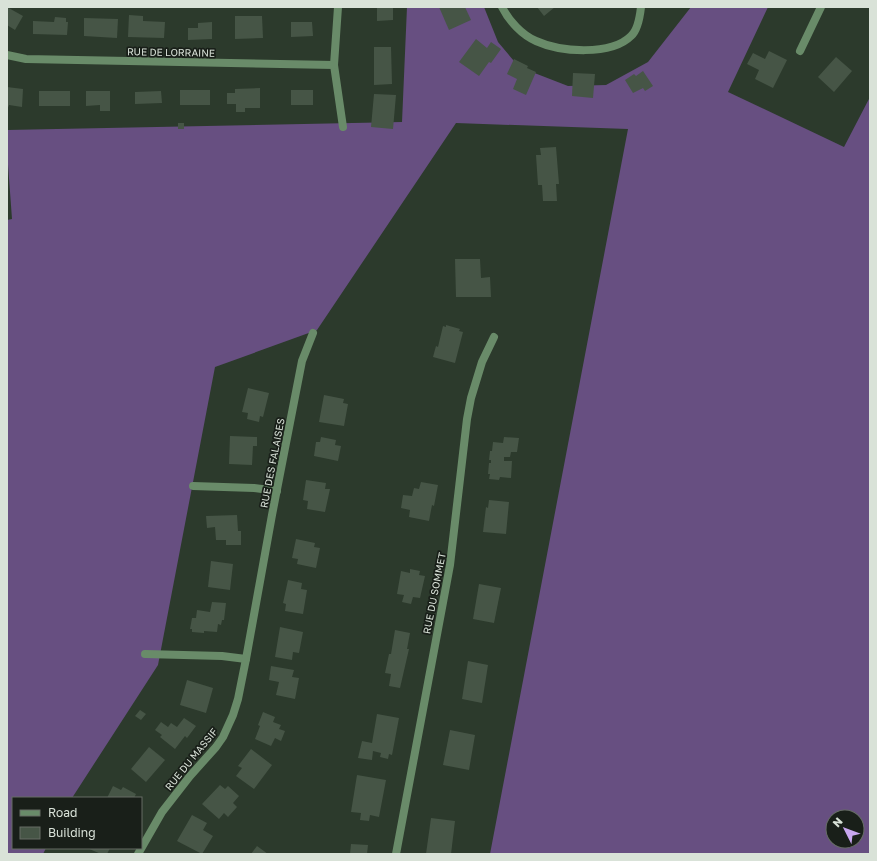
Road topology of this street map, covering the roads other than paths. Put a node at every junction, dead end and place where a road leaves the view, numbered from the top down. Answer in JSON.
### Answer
{"nodes":[{"id":1,"x":338,"y":7,"type":"edge"},
{"id":2,"x":502,"y":7,"type":"edge"},
{"id":3,"x":641,"y":7,"type":"edge"},
{"id":4,"x":821,"y":7,"type":"edge"},
{"id":5,"x":800,"y":51,"type":"dead end"},
{"id":6,"x":7,"y":55,"type":"edge"},
{"id":7,"x":334,"y":65,"type":"junction"},
{"id":8,"x":343,"y":127,"type":"dead end"},
{"id":9,"x":313,"y":332,"type":"dead end"},
{"id":10,"x":494,"y":337,"type":"dead end"},
{"id":11,"x":193,"y":486,"type":"dead end"},
{"id":12,"x":277,"y":491,"type":"junction"},
{"id":13,"x":257,"y":599,"type":"joint"},
{"id":14,"x":144,"y":654,"type":"dead end"},
{"id":15,"x":246,"y":659,"type":"junction"},
{"id":16,"x":141,"y":853,"type":"edge"},
{"id":17,"x":396,"y":854,"type":"edge"}],
"edges":[{"from":1,"to":7,"type":"street"},
{"from":2,"to":3,"type":"street"},
{"from":4,"to":5,"type":"street"},
{"from":6,"to":7,"type":"street","name":"RUE DE LORRAINE"},
{"from":7,"to":8,"type":"street"},
{"from":9,"to":12,"type":"street","name":"RUE DES FALAISES"},
{"from":10,"to":17,"type":"street","name":"RUE DU SOMMET"},
{"from":11,"to":12,"type":"street"},
{"from":12,"to":13,"type":"street","name":"RUE DES FALAISES"},
{"from":13,"to":15,"type":"street","name":"RUE DU MASSIF"},
{"from":14,"to":15,"type":"street"},
{"from":15,"to":16,"type":"street","name":"RUE DU MASSIF"}]}
